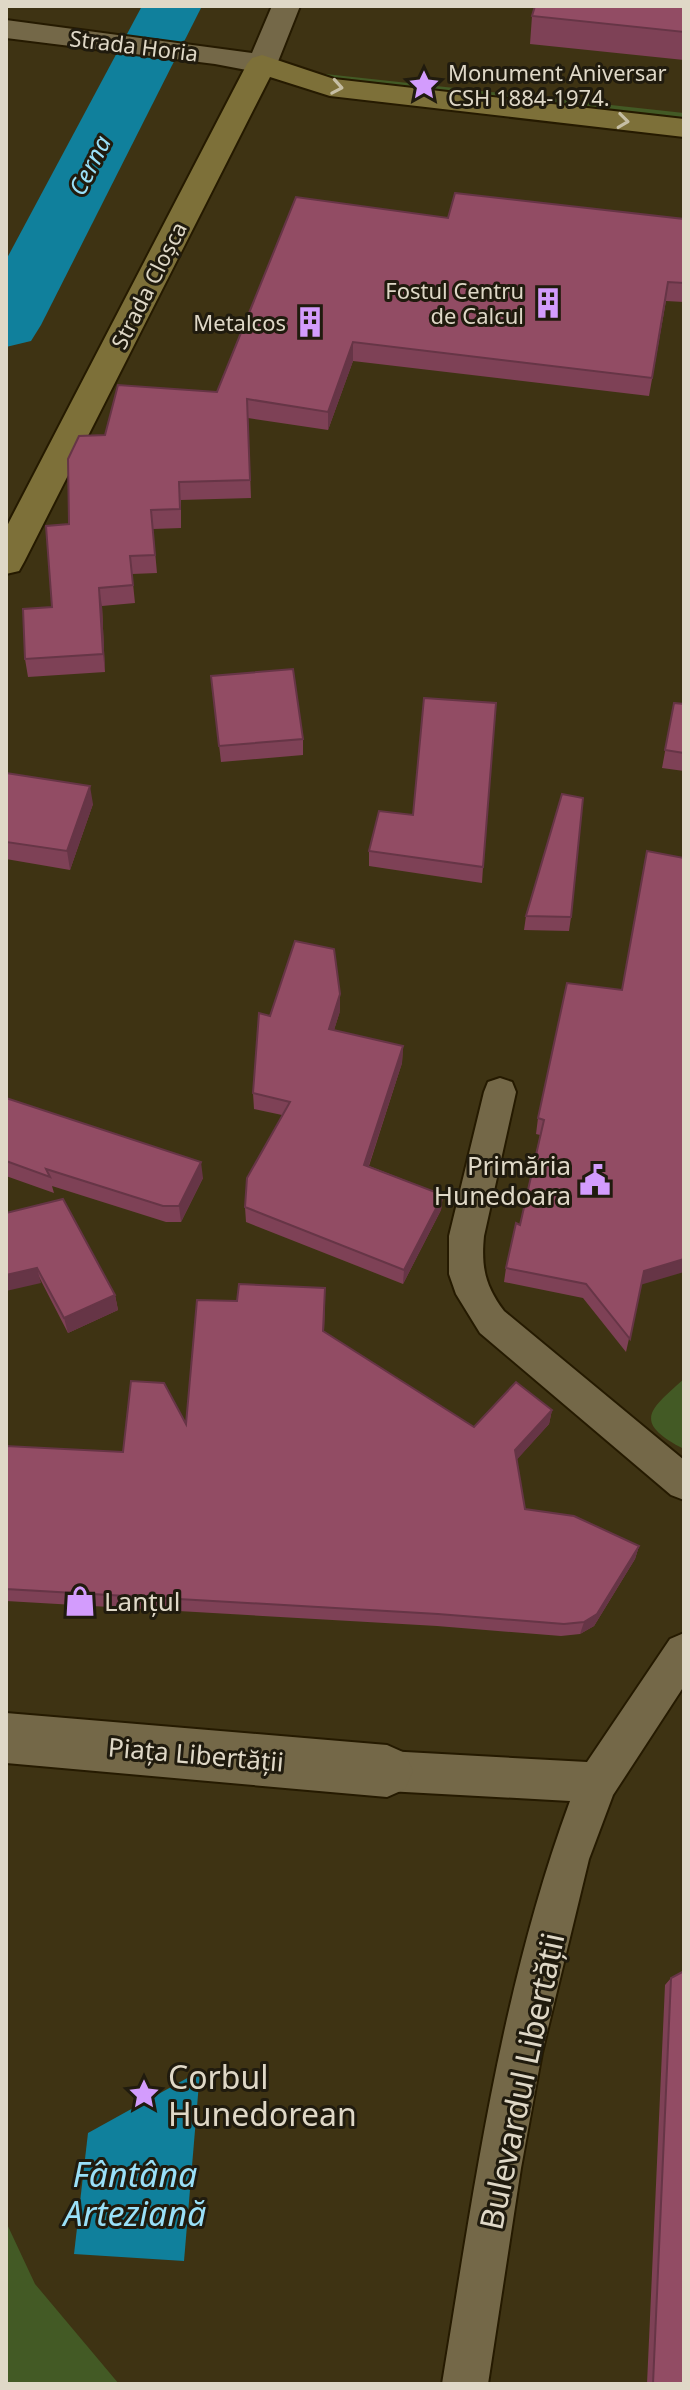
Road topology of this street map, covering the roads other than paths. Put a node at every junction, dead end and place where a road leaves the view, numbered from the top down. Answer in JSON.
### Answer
{"nodes":[{"id":1,"x":286,"y":6,"type":"edge"},
{"id":2,"x":6,"y":29,"type":"edge"},
{"id":3,"x":262,"y":64,"type":"junction"},
{"id":4,"x":684,"y":101,"type":"edge"},
{"id":5,"x":684,"y":128,"type":"edge"},
{"id":6,"x":6,"y":562,"type":"edge"},
{"id":7,"x":500,"y":1092,"type":"dead end"},
{"id":8,"x":684,"y":1483,"type":"edge"},
{"id":9,"x":684,"y":1652,"type":"edge"},
{"id":10,"x":6,"y":1738,"type":"edge"},
{"id":11,"x":387,"y":1771,"type":"joint"},
{"id":12,"x":597,"y":1783,"type":"junction"},
{"id":13,"x":465,"y":2384,"type":"edge"}],
"edges":[{"from":1,"to":3,"type":"street","name":"Strada Cloșca"},
{"from":2,"to":3,"type":"street","name":"Strada Horia"},
{"from":3,"to":4,"type":"main road"},
{"from":3,"to":5,"type":"main road","one_way":true},
{"from":3,"to":6,"type":"main road","name":"Strada Cloșca"},
{"from":7,"to":8,"type":"street"},
{"from":9,"to":12,"type":"street","name":"Bulevardul Libertății"},
{"from":10,"to":11,"type":"street","name":"Piața Libertății"},
{"from":11,"to":12,"type":"street"},
{"from":12,"to":13,"type":"street","name":"Bulevardul Libertății"}]}
